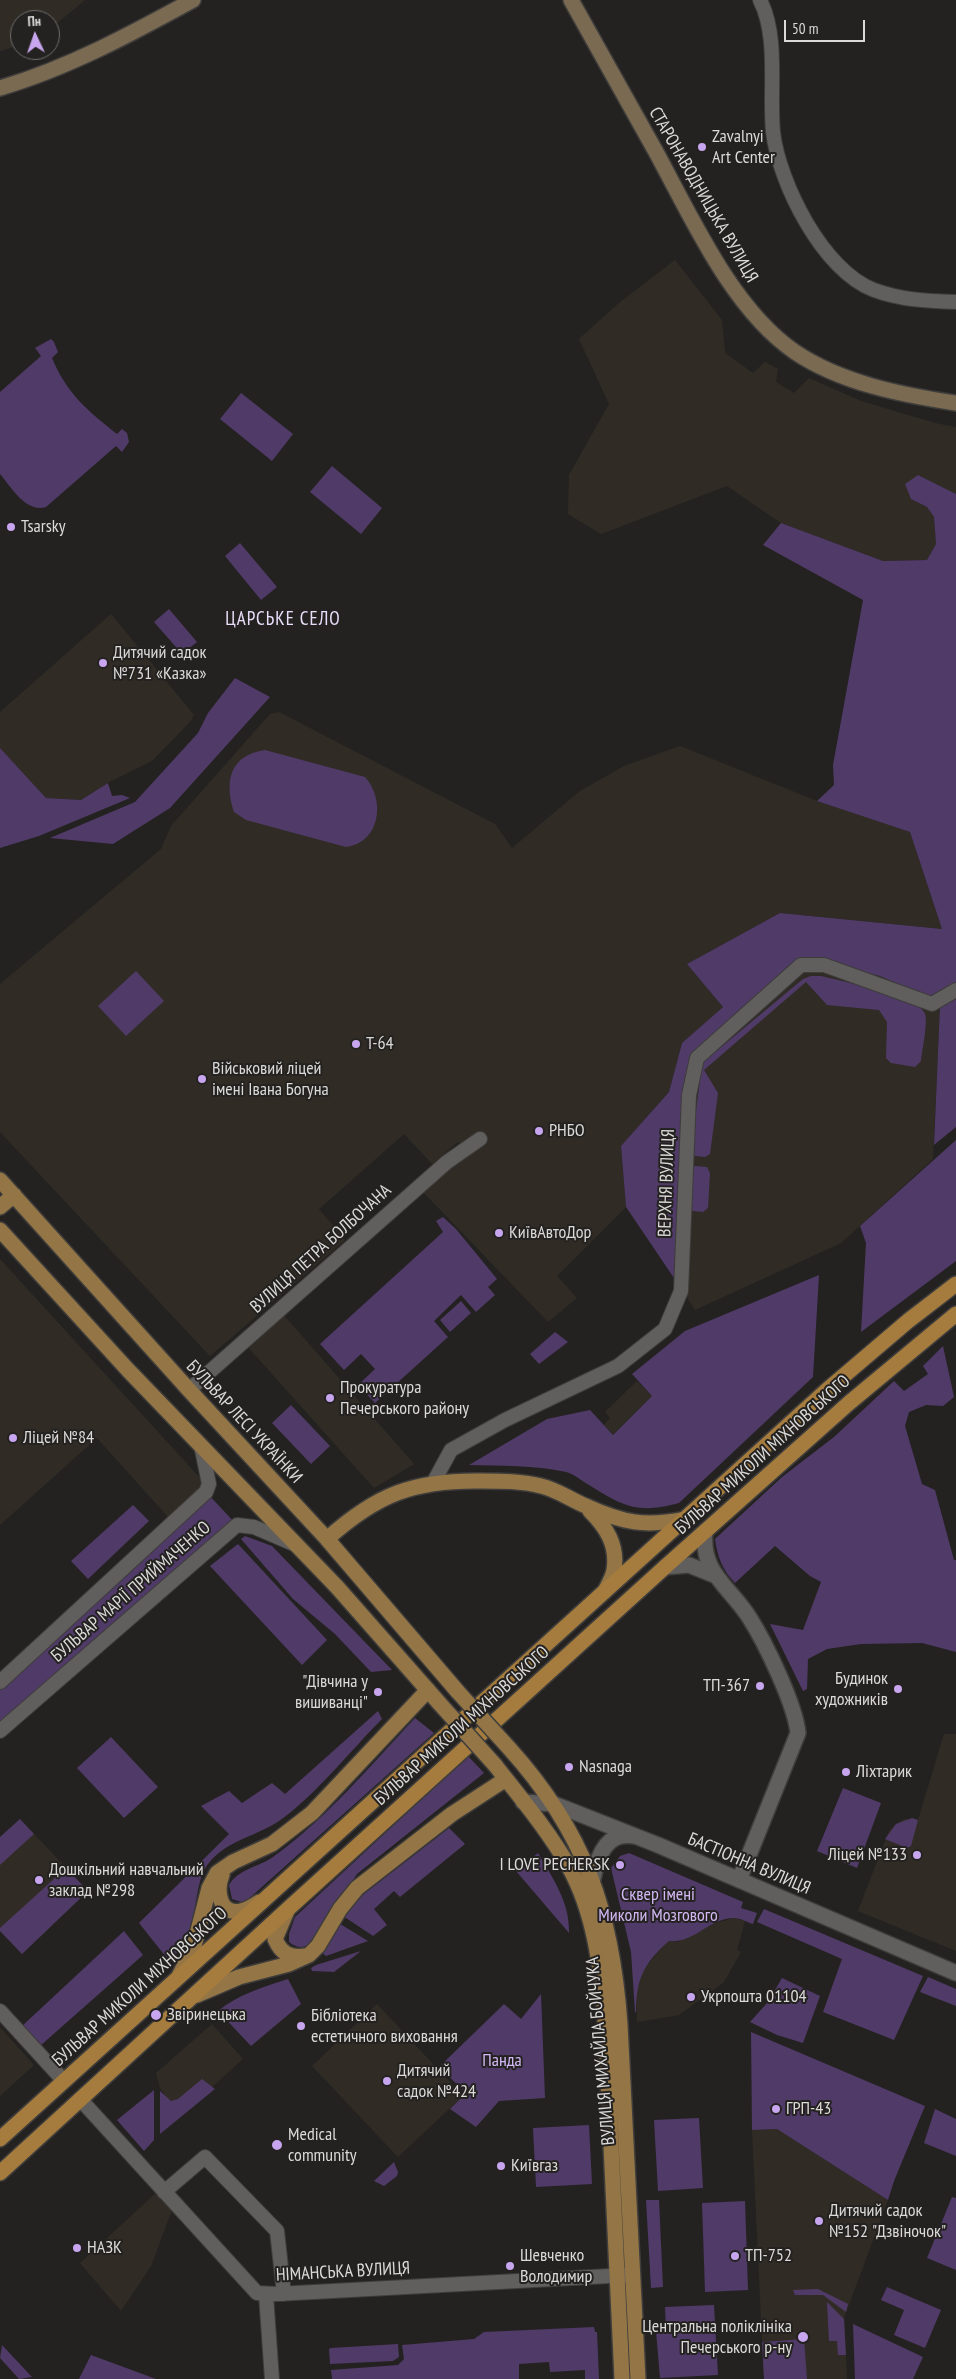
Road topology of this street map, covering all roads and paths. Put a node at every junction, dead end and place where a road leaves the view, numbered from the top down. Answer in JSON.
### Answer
{"nodes":[{"id":1,"x":193,"y":0,"type":"edge"},
{"id":2,"x":571,"y":0,"type":"edge"},
{"id":3,"x":760,"y":0,"type":"edge"},
{"id":4,"x":0,"y":88,"type":"edge"},
{"id":5,"x":956,"y":302,"type":"edge"},
{"id":6,"x":956,"y":403,"type":"edge"},
{"id":7,"x":956,"y":990,"type":"edge"},
{"id":8,"x":480,"y":1139,"type":"dead end"},
{"id":9,"x":0,"y":1180,"type":"edge"},
{"id":10,"x":14,"y":1195,"type":"junction"},
{"id":11,"x":0,"y":1207,"type":"edge"},
{"id":12,"x":0,"y":1230,"type":"edge"},
{"id":13,"x":956,"y":1284,"type":"edge"},
{"id":14,"x":956,"y":1314,"type":"edge"},
{"id":15,"x":189,"y":1390,"type":"junction"},
{"id":16,"x":201,"y":1445,"type":"junction"},
{"id":17,"x":434,"y":1483,"type":"junction"},
{"id":18,"x":585,"y":1506,"type":"junction"},
{"id":19,"x":685,"y":1519,"type":"junction"},
{"id":20,"x":705,"y":1532,"type":"junction"},
{"id":21,"x":327,"y":1539,"type":"junction"},
{"id":22,"x":299,"y":1546,"type":"junction"},
{"id":23,"x":665,"y":1567,"type":"junction"},
{"id":24,"x":714,"y":1575,"type":"junction"},
{"id":25,"x":605,"y":1591,"type":"junction"},
{"id":26,"x":420,"y":1650,"type":"junction"},
{"id":27,"x":403,"y":1663,"type":"junction"},
{"id":28,"x":0,"y":1682,"type":"edge"},
{"id":29,"x":428,"y":1690,"type":"junction"},
{"id":30,"x":0,"y":1731,"type":"edge"},
{"id":31,"x":509,"y":1748,"type":"joint"},
{"id":32,"x":506,"y":1779,"type":"junction"},
{"id":33,"x":523,"y":1802,"type":"junction"},
{"id":34,"x":554,"y":1804,"type":"junction"},
{"id":35,"x":638,"y":1837,"type":"junction"},
{"id":36,"x":225,"y":1867,"type":"junction"},
{"id":37,"x":593,"y":1878,"type":"junction"},
{"id":38,"x":739,"y":1880,"type":"junction"},
{"id":39,"x":266,"y":1898,"type":"junction"},
{"id":40,"x":288,"y":1908,"type":"junction"},
{"id":41,"x":309,"y":1955,"type":"junction"},
{"id":42,"x":956,"y":1973,"type":"edge"},
{"id":43,"x":178,"y":1977,"type":"junction"},
{"id":44,"x":191,"y":1997,"type":"junction"},
{"id":45,"x":0,"y":2011,"type":"edge"},
{"id":46,"x":64,"y":2082,"type":"junction"},
{"id":47,"x":80,"y":2099,"type":"junction"},
{"id":48,"x":0,"y":2139,"type":"edge"},
{"id":49,"x":0,"y":2173,"type":"edge"},
{"id":50,"x":164,"y":2192,"type":"junction"},
{"id":51,"x":634,"y":2275,"type":"junction"},
{"id":52,"x":617,"y":2276,"type":"junction"},
{"id":53,"x":284,"y":2294,"type":"junction"},
{"id":54,"x":266,"y":2295,"type":"junction"},
{"id":55,"x":272,"y":2379,"type":"edge"},
{"id":56,"x":622,"y":2379,"type":"edge"},
{"id":57,"x":638,"y":2379,"type":"edge"}],
"edges":[{"from":1,"to":4,"type":"main road"},
{"from":2,"to":6,"type":"main road","name":"СТАРОНАВОДНИЦЬКА ВУЛИЦЯ"},
{"from":3,"to":5,"type":"street"},
{"from":7,"to":17,"type":"street","name":"ВЕРХНЯ ВУЛИЦЯ"},
{"from":8,"to":15,"type":"street","name":"ВУЛИЦЯ ПЕТРА БОЛБОЧАНА"},
{"from":9,"to":10,"type":"main road","name":"БУЛЬВАР ЛЕСІ УКРАЇНКИ"},
{"from":10,"to":11,"type":"main road"},
{"from":10,"to":15,"type":"main road","name":"БУЛЬВАР ЛЕСІ УКРАЇНКИ"},
{"from":12,"to":16,"type":"main road"},
{"from":13,"to":19,"type":"highway","name":"БУЛЬВАР МИКОЛИ МІХНОВСЬКОГО"},
{"from":14,"to":20,"type":"highway","name":"БУЛЬВАР МИКОЛИ МІХНОВСЬКОГО"},
{"from":15,"to":21,"type":"main road","name":"БУЛЬВАР ЛЕСІ УКРАЇНКИ"},
{"from":16,"to":22,"type":"main road"},
{"from":16,"to":28,"type":"street","name":"БУЛЬВАР МАРІЇ ПРИЙМАЧЕНКО"},
{"from":17,"to":18,"type":"main road"},
{"from":17,"to":21,"type":"main road"},
{"from":18,"to":19,"type":"main road"},
{"from":18,"to":25,"type":"main road"},
{"from":19,"to":25,"type":"highway","name":"БУЛЬВАР МИКОЛИ МІХНОВСЬКОГО"},
{"from":20,"to":23,"type":"highway","name":"БУЛЬВАР МИКОЛИ МІХНОВСЬКОГО"},
{"from":20,"to":24,"type":"street"},
{"from":21,"to":26,"type":"main road","name":"БУЛЬВАР ЛЕСІ УКРАЇНКИ"},
{"from":22,"to":27,"type":"main road"},
{"from":22,"to":30,"type":"street","name":"БУЛЬВАР МАРІЇ ПРИЙМАЧЕНКО"},
{"from":23,"to":24,"type":"street"},
{"from":23,"to":40,"type":"highway","name":"БУЛЬВАР МИКОЛИ МІХНОВСЬКОГО"},
{"from":24,"to":38,"type":"street"},
{"from":25,"to":39,"type":"highway","name":"БУЛЬВАР МИКОЛИ МІХНОВСЬКОГО"},
{"from":26,"to":27,"type":"main road"},
{"from":26,"to":31,"type":"main road","name":"БУЛЬВАР ЛЕСІ УКРАЇНКИ","bridge":true},
{"from":27,"to":29,"type":"main road"},
{"from":29,"to":32,"type":"main road","name":"ВУЛИЦЯ МИХАЙЛА БОЙЧУКА","bridge":true},
{"from":29,"to":36,"type":"main road"},
{"from":31,"to":34,"type":"main road","name":"ВУЛИЦЯ МИХАЙЛА БОЙЧУКА"},
{"from":32,"to":33,"type":"main road","name":"ВУЛИЦЯ МИХАЙЛА БОЙЧУКА"},
{"from":32,"to":41,"type":"main road"},
{"from":33,"to":34,"type":"street","name":"БАСТІОННА ВУЛИЦЯ"},
{"from":33,"to":52,"type":"main road","name":"ВУЛИЦЯ МИХАЙЛА БОЙЧУКА"},
{"from":34,"to":35,"type":"street","name":"БАСТІОННА ВУЛИЦЯ"},
{"from":34,"to":37,"type":"main road","name":"ВУЛИЦЯ МИХАЙЛА БОЙЧУКА"},
{"from":35,"to":37,"type":"street"},
{"from":35,"to":38,"type":"street","name":"БАСТІОННА ВУЛИЦЯ"},
{"from":36,"to":39,"type":"main road"},
{"from":36,"to":43,"type":"main road"},
{"from":37,"to":51,"type":"main road","name":"ВУЛИЦЯ МИХАЙЛА БОЙЧУКА"},
{"from":38,"to":42,"type":"street","name":"БАСТІОННА ВУЛИЦЯ"},
{"from":39,"to":43,"type":"highway","name":"БУЛЬВАР МИКОЛИ МІХНОВСЬКОГО"},
{"from":40,"to":41,"type":"main road"},
{"from":40,"to":44,"type":"highway","name":"БУЛЬВАР МИКОЛИ МІХНОВСЬКОГО"},
{"from":41,"to":44,"type":"main road"},
{"from":43,"to":46,"type":"highway","name":"БУЛЬВАР МИКОЛИ МІХНОВСЬКОГО"},
{"from":44,"to":47,"type":"highway","name":"БУЛЬВАР МИКОЛИ МІХНОВСЬКОГО"},
{"from":45,"to":46,"type":"street"},
{"from":46,"to":48,"type":"highway","name":"БУЛЬВАР МИКОЛИ МІХНОВСЬКОГО"},
{"from":47,"to":49,"type":"highway","name":"БУЛЬВАР МИКОЛИ МІХНОВСЬКОГО"},
{"from":47,"to":50,"type":"street","name":"НІМАНСЬКА ВУЛИЦЯ"},
{"from":50,"to":53,"type":"street"},
{"from":50,"to":54,"type":"street","name":"НІМАНСЬКА ВУЛИЦЯ"},
{"from":51,"to":52,"type":"street","name":"НІМАНСЬКА ВУЛИЦЯ"},
{"from":51,"to":57,"type":"main road","name":"ВУЛИЦЯ МИХАЙЛА БОЙЧУКА"},
{"from":52,"to":53,"type":"street","name":"НІМАНСЬКА ВУЛИЦЯ"},
{"from":52,"to":56,"type":"main road","name":"ВУЛИЦЯ МИХАЙЛА БОЙЧУКА"},
{"from":53,"to":54,"type":"street","name":"НІМАНСЬКА ВУЛИЦЯ"},
{"from":54,"to":55,"type":"street"}]}
